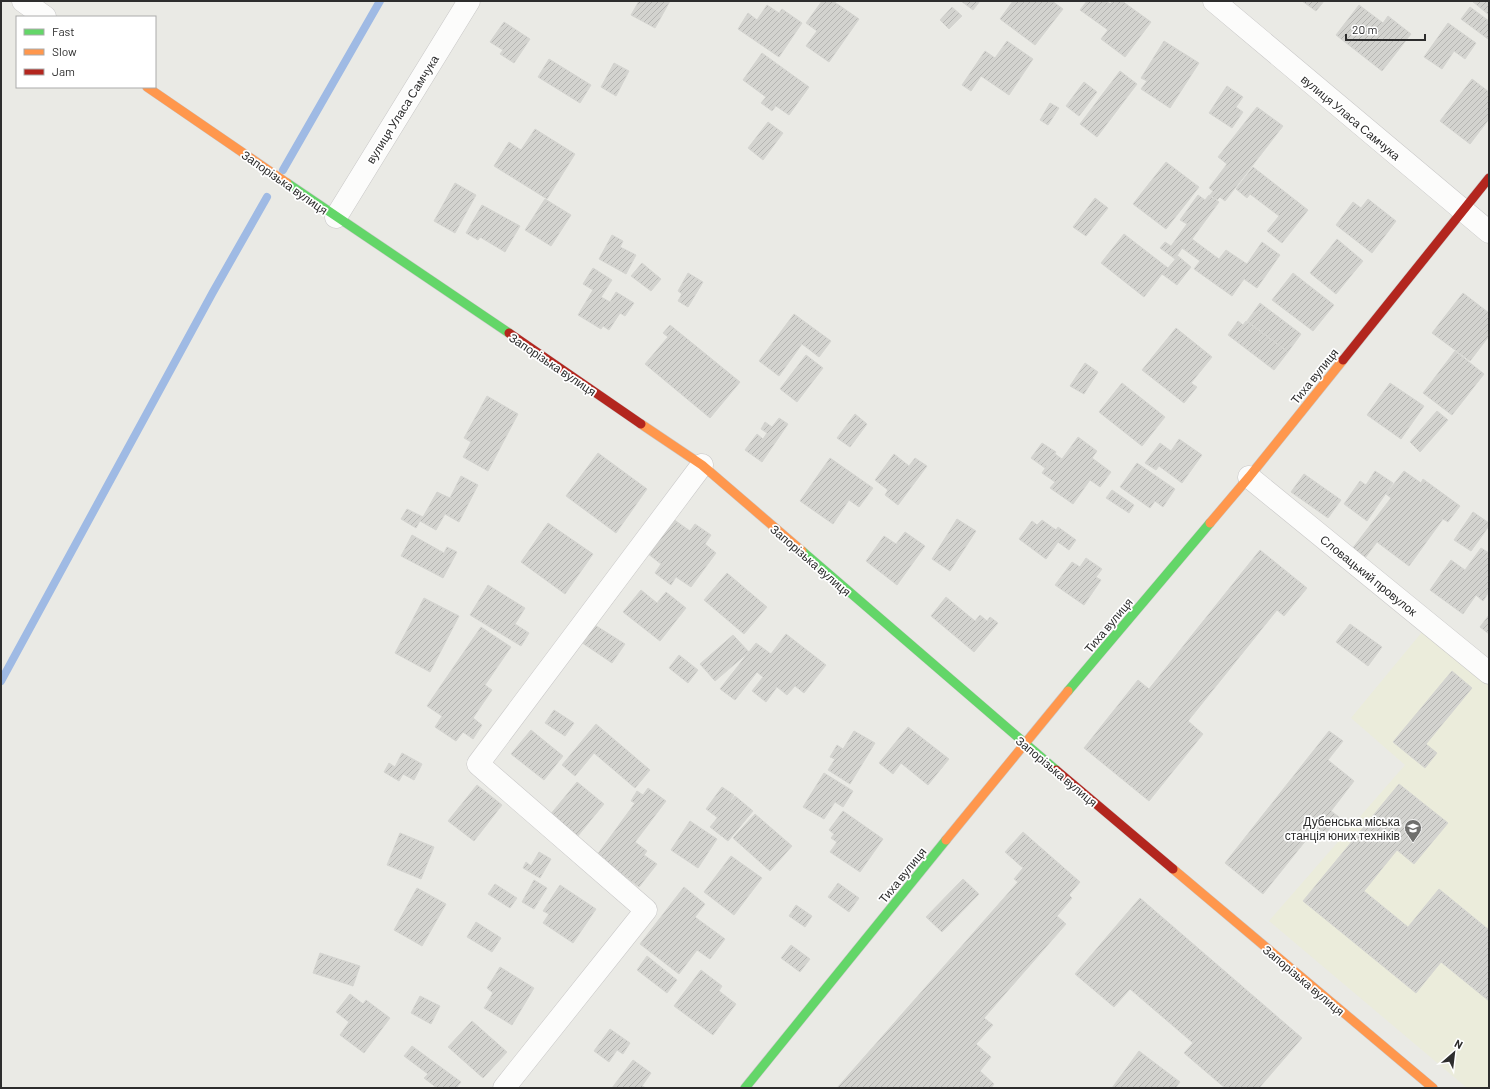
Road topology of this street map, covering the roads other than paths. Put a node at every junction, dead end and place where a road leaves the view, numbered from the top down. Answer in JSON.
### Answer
{"nodes":[{"id":1,"x":23,"y":1,"type":"edge"},
{"id":2,"x":469,"y":1,"type":"edge"},
{"id":3,"x":1214,"y":1,"type":"edge"},
{"id":4,"x":44,"y":16,"type":"edge"},
{"id":5,"x":148,"y":88,"type":"edge"},
{"id":6,"x":1489,"y":178,"type":"edge"},
{"id":7,"x":1462,"y":210,"type":"junction"},
{"id":8,"x":336,"y":217,"type":"junction"},
{"id":9,"x":1489,"y":232,"type":"edge"},
{"id":10,"x":702,"y":465,"type":"junction"},
{"id":11,"x":1249,"y":477,"type":"junction"},
{"id":12,"x":1489,"y":673,"type":"edge"},
{"id":13,"x":1024,"y":743,"type":"junction"},
{"id":14,"x":504,"y":1088,"type":"edge"},
{"id":15,"x":745,"y":1088,"type":"edge"},
{"id":16,"x":1433,"y":1088,"type":"edge"}],
"edges":[{"from":1,"to":4,"type":"street"},
{"from":2,"to":8,"type":"street","name":"вулиця Уласа Самчука"},
{"from":3,"to":7,"type":"street","name":"вулиця Уласа Самчука"},
{"from":5,"to":8,"type":"street","name":"Запорізька вулиця"},
{"from":6,"to":7,"type":"street","name":"Тиха вулиця"},
{"from":7,"to":9,"type":"street","name":"вулиця Уласа Самчука"},
{"from":7,"to":11,"type":"street","name":"Тиха вулиця"},
{"from":8,"to":10,"type":"street","name":"Запорізька вулиця"},
{"from":10,"to":13,"type":"street","name":"Запорізька вулиця"},
{"from":10,"to":14,"type":"street"},
{"from":11,"to":12,"type":"street","name":"Словацький провулок"},
{"from":11,"to":13,"type":"street","name":"Тиха вулиця"},
{"from":13,"to":15,"type":"street","name":"Тиха вулиця"},
{"from":13,"to":16,"type":"street","name":"Запорізька вулиця"}]}
